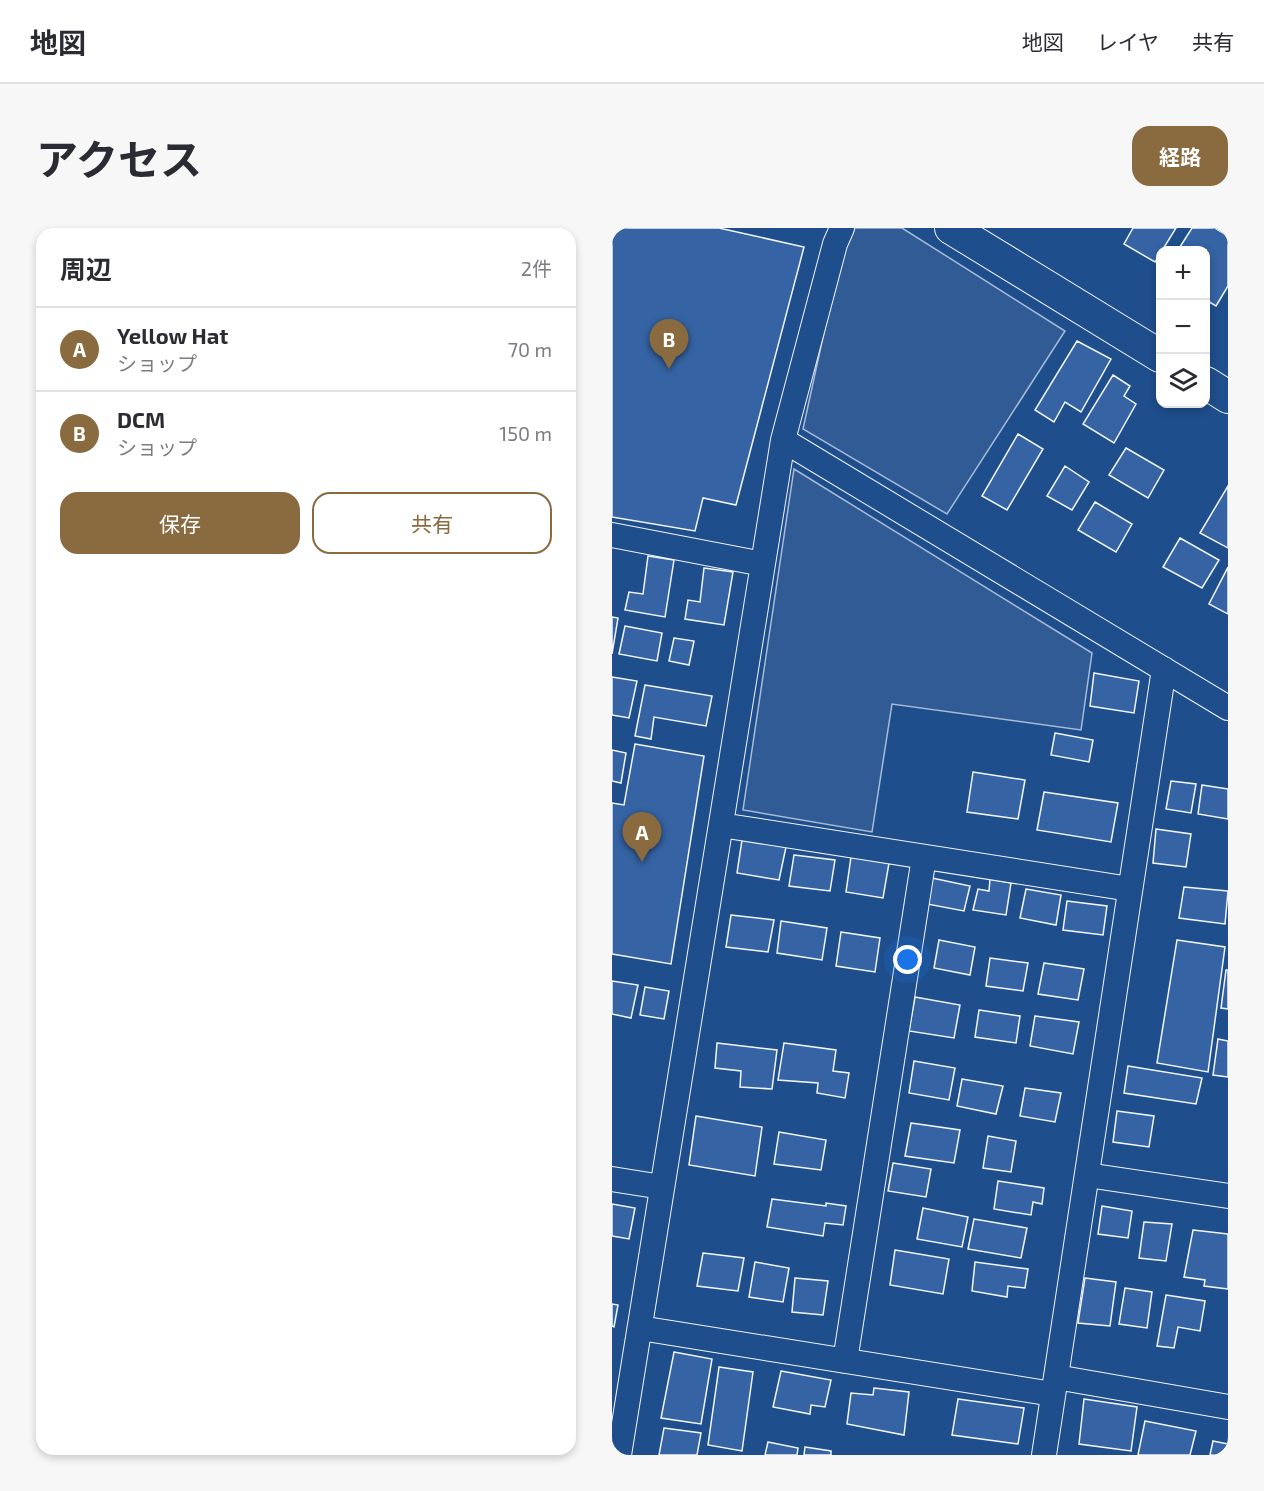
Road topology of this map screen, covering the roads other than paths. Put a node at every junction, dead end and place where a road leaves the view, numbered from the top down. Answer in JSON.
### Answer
{"nodes":[{"id":1,"x":842,"y":228,"type":"edge"},
{"id":2,"x":951,"y":228,"type":"edge"},
{"id":3,"x":1158,"y":354,"type":"edge"},
{"id":4,"x":1210,"y":386,"type":"edge"},
{"id":5,"x":1228,"y":397,"type":"edge"},
{"id":6,"x":783,"y":440,"type":"junction"},
{"id":7,"x":612,"y":535,"type":"edge"},
{"id":8,"x":763,"y":564,"type":"junction"},
{"id":9,"x":1164,"y":669,"type":"junction"},
{"id":10,"x":1228,"y":708,"type":"edge"},
{"id":11,"x":721,"y":825,"type":"junction"},
{"id":12,"x":924,"y":857,"type":"junction"},
{"id":13,"x":1130,"y":889,"type":"junction"},
{"id":14,"x":1087,"y":1175,"type":"junction"},
{"id":15,"x":612,"y":1179,"type":"edge"},
{"id":16,"x":662,"y":1187,"type":"junction"},
{"id":17,"x":1228,"y":1196,"type":"edge"},
{"id":18,"x":640,"y":1328,"type":"junction"},
{"id":19,"x":845,"y":1361,"type":"junction"},
{"id":20,"x":1054,"y":1385,"type":"junction"},
{"id":21,"x":1228,"y":1407,"type":"edge"},
{"id":22,"x":619,"y":1455,"type":"edge"},
{"id":23,"x":1044,"y":1455,"type":"edge"}],
"edges":[{"from":1,"to":6,"type":"street"},
{"from":2,"to":3,"type":"street"},
{"from":4,"to":5,"type":"street"},
{"from":6,"to":8,"type":"street"},
{"from":6,"to":9,"type":"street"},
{"from":7,"to":8,"type":"street"},
{"from":8,"to":11,"type":"street"},
{"from":9,"to":10,"type":"street"},
{"from":9,"to":13,"type":"street"},
{"from":11,"to":12,"type":"street"},
{"from":11,"to":16,"type":"street"},
{"from":12,"to":13,"type":"street"},
{"from":12,"to":19,"type":"street"},
{"from":13,"to":14,"type":"street"},
{"from":14,"to":17,"type":"street"},
{"from":14,"to":20,"type":"street"},
{"from":15,"to":16,"type":"street"},
{"from":16,"to":18,"type":"street"},
{"from":18,"to":19,"type":"street"},
{"from":18,"to":22,"type":"street"},
{"from":19,"to":20,"type":"street"},
{"from":20,"to":21,"type":"street"},
{"from":20,"to":23,"type":"street"}]}
